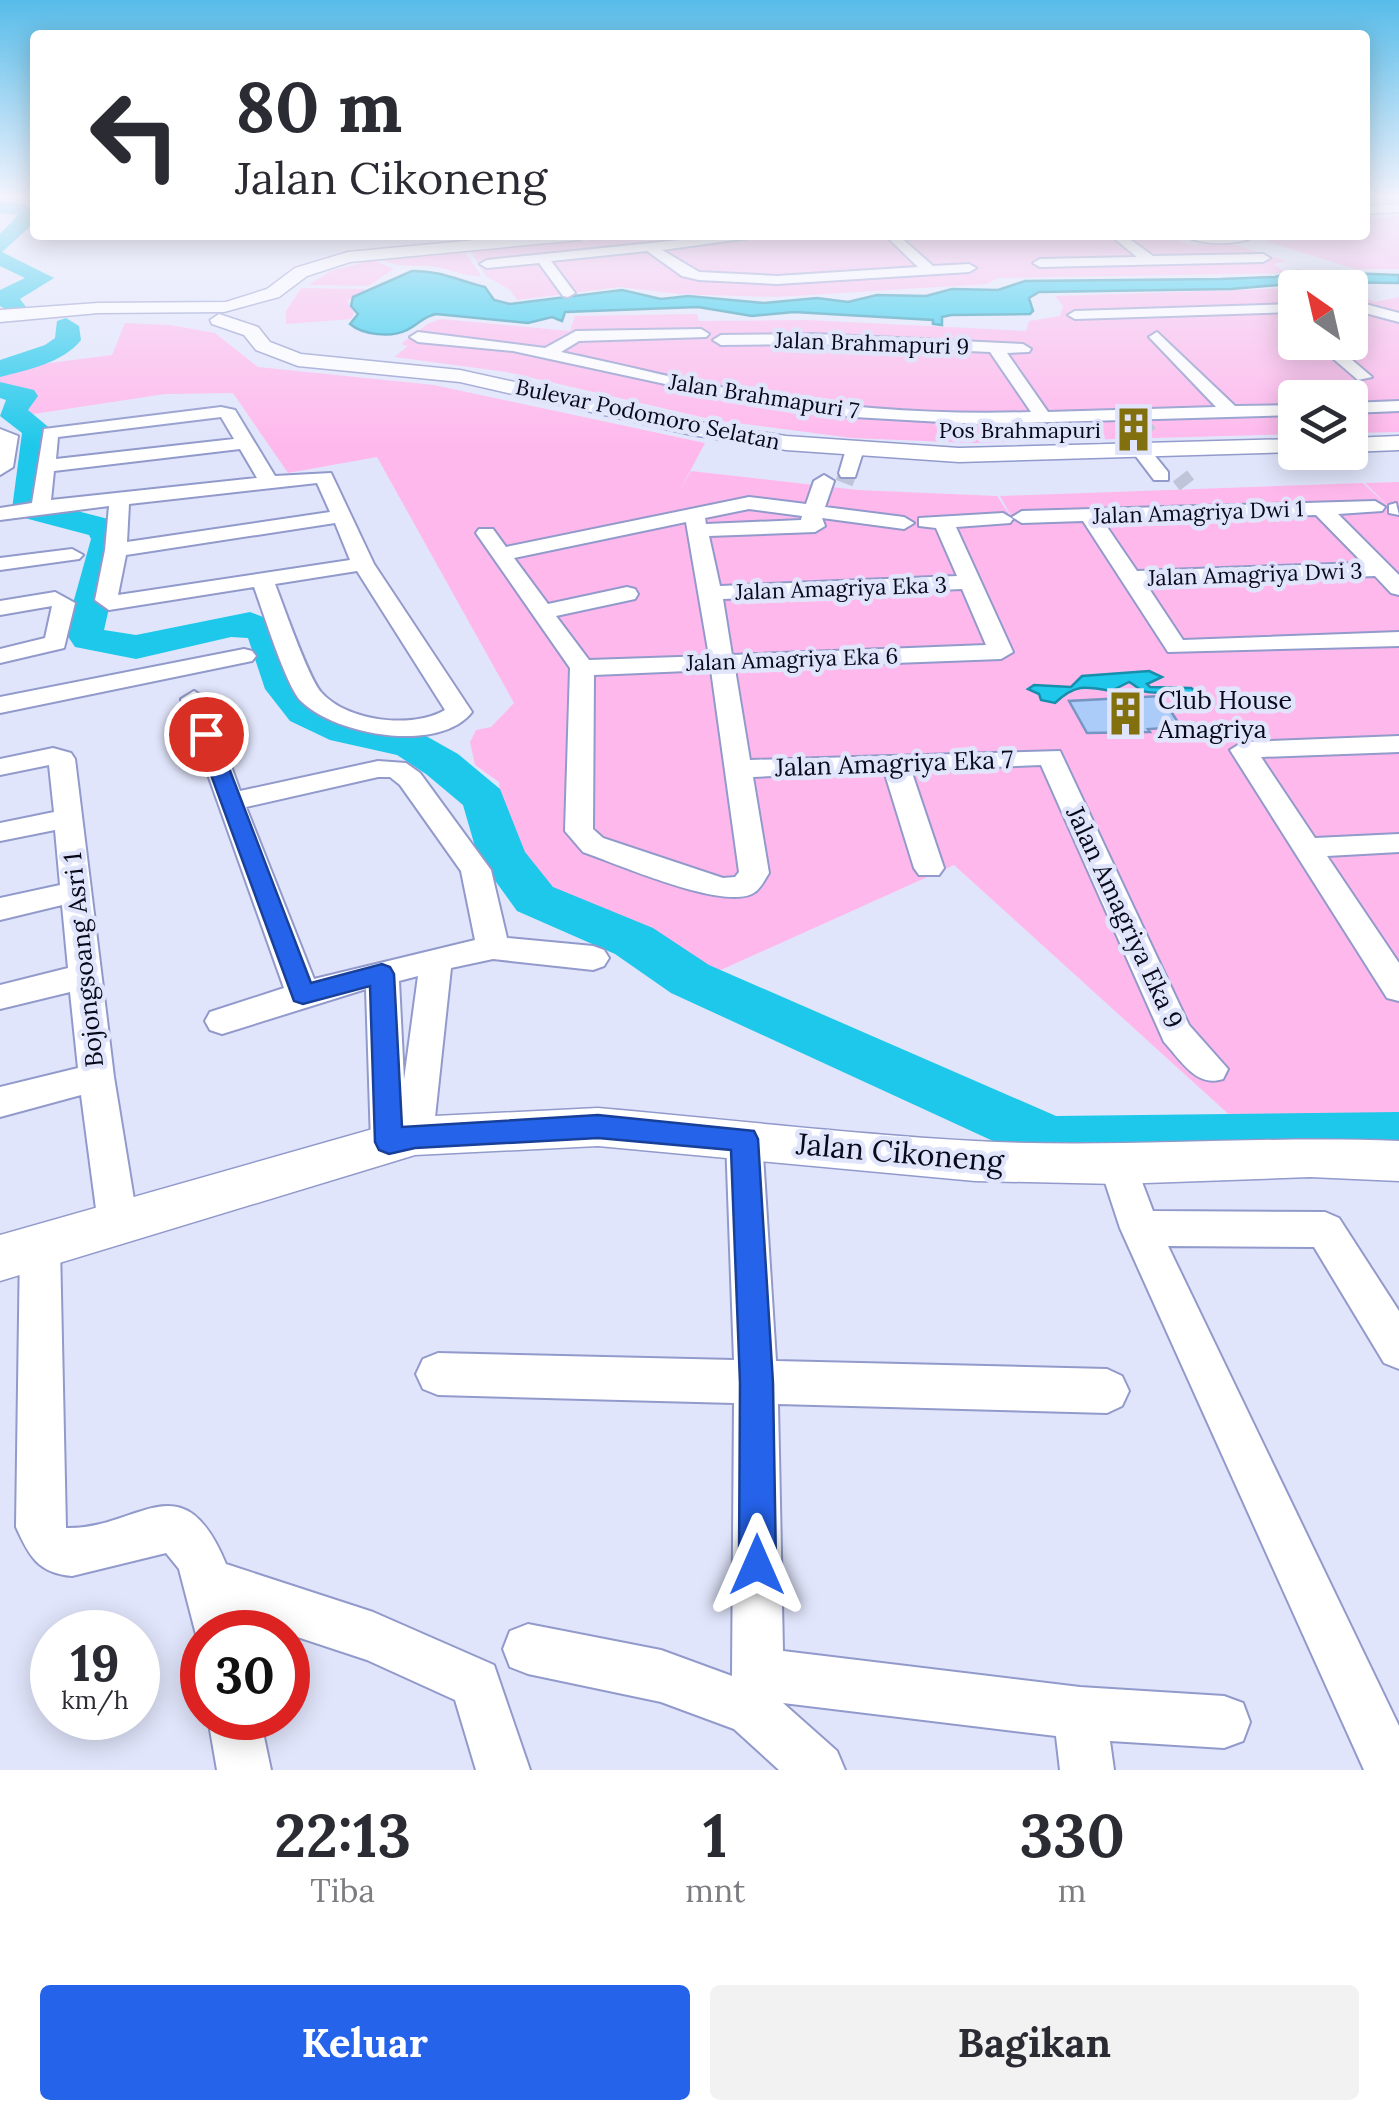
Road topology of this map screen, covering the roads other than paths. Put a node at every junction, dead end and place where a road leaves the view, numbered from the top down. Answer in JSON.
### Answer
{"nodes":[{"id":1,"x":293,"y":281,"type":"edge"},
{"id":2,"x":559,"y":281,"type":"edge"},
{"id":3,"x":568,"y":293,"type":"dead end"},
{"id":4,"x":1368,"y":308,"type":"edge"},
{"id":5,"x":1278,"y":309,"type":"edge"},
{"id":6,"x":174,"y":312,"type":"junction"},
{"id":7,"x":223,"y":312,"type":"junction"},
{"id":8,"x":265,"y":312,"type":"junction"},
{"id":9,"x":1074,"y":315,"type":"dead end"},
{"id":10,"x":0,"y":316,"type":"edge"},
{"id":11,"x":1399,"y":318,"type":"edge"},
{"id":12,"x":0,"y":325,"type":"edge"},
{"id":13,"x":701,"y":334,"type":"dead end"},
{"id":14,"x":418,"y":337,"type":"dead end"},
{"id":15,"x":1157,"y":337,"type":"dead end"},
{"id":16,"x":722,"y":340,"type":"dead end"},
{"id":17,"x":996,"y":348,"type":"junction"},
{"id":18,"x":1022,"y":349,"type":"dead end"},
{"id":19,"x":546,"y":354,"type":"junction"},
{"id":20,"x":1343,"y":360,"type":"edge"},
{"id":21,"x":1364,"y":377,"type":"dead end"},
{"id":22,"x":1399,"y":406,"type":"edge"},
{"id":23,"x":1368,"y":407,"type":"edge"},
{"id":24,"x":1278,"y":411,"type":"edge"},
{"id":25,"x":1230,"y":412,"type":"junction"},
{"id":26,"x":1043,"y":417,"type":"junction"},
{"id":27,"x":1136,"y":431,"type":"junction"},
{"id":28,"x":0,"y":434,"type":"edge"},
{"id":29,"x":246,"y":443,"type":"junction"},
{"id":30,"x":1278,"y":444,"type":"edge"},
{"id":31,"x":1399,"y":444,"type":"edge"},
{"id":32,"x":1368,"y":445,"type":"edge"},
{"id":33,"x":846,"y":448,"type":"junction"},
{"id":34,"x":45,"y":466,"type":"junction"},
{"id":35,"x":0,"y":470,"type":"edge"},
{"id":36,"x":836,"y":477,"type":"junction"},
{"id":37,"x":269,"y":483,"type":"junction"},
{"id":38,"x":119,"y":499,"type":"junction"},
{"id":39,"x":1321,"y":508,"type":"junction"},
{"id":40,"x":1390,"y":508,"type":"edge"},
{"id":41,"x":25,"y":510,"type":"edge"},
{"id":42,"x":1200,"y":513,"type":"junction"},
{"id":43,"x":344,"y":516,"type":"junction"},
{"id":44,"x":1090,"y":516,"type":"junction"},
{"id":45,"x":811,"y":519,"type":"junction"},
{"id":46,"x":833,"y":520,"type":"junction"},
{"id":47,"x":943,"y":521,"type":"junction"},
{"id":48,"x":697,"y":522,"type":"junction"},
{"id":49,"x":486,"y":533,"type":"dead end"},
{"id":50,"x":116,"y":550,"type":"junction"},
{"id":51,"x":502,"y":554,"type":"junction"},
{"id":52,"x":72,"y":555,"type":"dead end"},
{"id":53,"x":0,"y":564,"type":"edge"},
{"id":54,"x":363,"y":564,"type":"junction"},
{"id":55,"x":1380,"y":570,"type":"junction"},
{"id":56,"x":1130,"y":578,"type":"junction"},
{"id":57,"x":262,"y":580,"type":"junction"},
{"id":58,"x":971,"y":582,"type":"junction"},
{"id":59,"x":1399,"y":588,"type":"edge"},
{"id":60,"x":711,"y":593,"type":"junction"},
{"id":61,"x":627,"y":594,"type":"dead end"},
{"id":62,"x":587,"y":602,"type":"junction"},
{"id":63,"x":0,"y":608,"type":"edge"},
{"id":64,"x":542,"y":612,"type":"junction"},
{"id":65,"x":1399,"y":638,"type":"edge"},
{"id":66,"x":0,"y":656,"type":"edge"},
{"id":67,"x":244,"y":656,"type":"dead end"},
{"id":68,"x":578,"y":662,"type":"junction"},
{"id":69,"x":720,"y":662,"type":"junction"},
{"id":70,"x":194,"y":699,"type":"dead end"},
{"id":71,"x":0,"y":705,"type":"edge"},
{"id":72,"x":1399,"y":744,"type":"edge"},
{"id":73,"x":1051,"y":757,"type":"joint"},
{"id":74,"x":895,"y":763,"type":"junction"},
{"id":75,"x":0,"y":767,"type":"edge"},
{"id":76,"x":736,"y":769,"type":"junction"},
{"id":77,"x":230,"y":802,"type":"junction"},
{"id":78,"x":68,"y":818,"type":"junction"},
{"id":79,"x":0,"y":832,"type":"edge"},
{"id":80,"x":1399,"y":843,"type":"edge"},
{"id":81,"x":1306,"y":848,"type":"junction"},
{"id":82,"x":929,"y":868,"type":"dead end"},
{"id":83,"x":76,"y":892,"type":"junction"},
{"id":84,"x":0,"y":908,"type":"edge"},
{"id":85,"x":493,"y":948,"type":"junction"},
{"id":86,"x":594,"y":958,"type":"dead end"},
{"id":87,"x":436,"y":959,"type":"junction"},
{"id":88,"x":382,"y":974,"type":"junction"},
{"id":89,"x":85,"y":976,"type":"junction"},
{"id":90,"x":1399,"y":988,"type":"edge"},
{"id":91,"x":303,"y":994,"type":"junction"},
{"id":92,"x":0,"y":996,"type":"edge"},
{"id":93,"x":222,"y":1021,"type":"dead end"},
{"id":94,"x":1212,"y":1069,"type":"dead end"},
{"id":95,"x":96,"y":1077,"type":"junction"},
{"id":96,"x":0,"y":1102,"type":"edge"},
{"id":97,"x":402,"y":1139,"type":"junction"},
{"id":98,"x":744,"y":1139,"type":"junction"},
{"id":99,"x":1399,"y":1162,"type":"edge"},
{"id":100,"x":1118,"y":1164,"type":"junction"},
{"id":101,"x":118,"y":1224,"type":"junction"},
{"id":102,"x":1140,"y":1228,"type":"junction"},
{"id":103,"x":20,"y":1252,"type":"edge"},
{"id":104,"x":1399,"y":1349,"type":"edge"},
{"id":105,"x":438,"y":1374,"type":"dead end"},
{"id":106,"x":756,"y":1383,"type":"junction"},
{"id":107,"x":1107,"y":1392,"type":"dead end"},
{"id":108,"x":208,"y":1583,"type":"junction"},
{"id":109,"x":214,"y":1610,"type":"edge"},
{"id":110,"x":528,"y":1649,"type":"dead end"},
{"id":111,"x":754,"y":1692,"type":"junction"},
{"id":112,"x":1080,"y":1713,"type":"junction"},
{"id":113,"x":1224,"y":1722,"type":"dead end"},
{"id":114,"x":238,"y":1740,"type":"edge"},
{"id":115,"x":244,"y":1770,"type":"edge"},
{"id":116,"x":503,"y":1770,"type":"edge"},
{"id":117,"x":818,"y":1770,"type":"edge"},
{"id":118,"x":1087,"y":1770,"type":"edge"},
{"id":119,"x":1392,"y":1770,"type":"edge"}],
"edges":[{"from":1,"to":8,"type":"street"},
{"from":2,"to":3,"type":"street"},
{"from":4,"to":11,"type":"street"},
{"from":5,"to":9,"type":"street"},
{"from":6,"to":7,"type":"street"},
{"from":6,"to":10,"type":"street"},
{"from":6,"to":12,"type":"street"},
{"from":7,"to":8,"type":"street","name":"Bulevar Podomoro Selatan"},
{"from":7,"to":8,"type":"street"},
{"from":8,"to":33,"type":"street","name":"Bulevar Podomoro Selatan"},
{"from":13,"to":19,"type":"street"},
{"from":14,"to":19,"type":"street","name":"Jalan Brahmapuri 7"},
{"from":15,"to":25,"type":"street"},
{"from":16,"to":17,"type":"street","name":"Jalan Brahmapuri 9"},
{"from":17,"to":18,"type":"street","name":"Jalan Brahmapuri 9"},
{"from":17,"to":26,"type":"street"},
{"from":19,"to":26,"type":"street","name":"Jalan Brahmapuri 7"},
{"from":20,"to":21,"type":"street"},
{"from":22,"to":23,"type":"street"},
{"from":24,"to":25,"type":"street","name":"Jalan Brahmapuri 7"},
{"from":25,"to":27,"type":"street","name":"Jalan Brahmapuri 7"},
{"from":26,"to":27,"type":"street","name":"Jalan Brahmapuri 7"},
{"from":27,"to":30,"type":"street","name":"Bulevar Podomoro Selatan"},
{"from":27,"to":33,"type":"street","name":"Bulevar Podomoro Selatan"},
{"from":27,"to":42,"type":"street"},
{"from":28,"to":35,"type":"street"},
{"from":29,"to":34,"type":"street"},
{"from":29,"to":34,"type":"street"},
{"from":29,"to":37,"type":"street"},
{"from":31,"to":32,"type":"street"},
{"from":33,"to":36,"type":"street"},
{"from":34,"to":41,"type":"street"},
{"from":36,"to":45,"type":"street"},
{"from":36,"to":46,"type":"street"},
{"from":37,"to":38,"type":"street"},
{"from":37,"to":43,"type":"street"},
{"from":38,"to":41,"type":"street"},
{"from":38,"to":50,"type":"street"},
{"from":39,"to":40,"type":"street","name":"Jalan Amagriya Dwi 1"},
{"from":39,"to":42,"type":"street","name":"Jalan Amagriya Dwi 1"},
{"from":39,"to":55,"type":"street"},
{"from":42,"to":44,"type":"street","name":"Jalan Amagriya Dwi 1"},
{"from":43,"to":50,"type":"street"},
{"from":43,"to":54,"type":"street"},
{"from":44,"to":47,"type":"street","name":"Jalan Amagriya Dwi 1"},
{"from":44,"to":56,"type":"street"},
{"from":45,"to":46,"type":"street","name":"Jalan Amagriya Dwi 1"},
{"from":45,"to":48,"type":"street","name":"Jalan Amagriya Dwi 1"},
{"from":46,"to":47,"type":"street","name":"Jalan Amagriya Dwi 1"},
{"from":47,"to":58,"type":"street"},
{"from":48,"to":51,"type":"street","name":"Jalan Amagriya Dwi 1"},
{"from":48,"to":60,"type":"street"},
{"from":49,"to":51,"type":"street"},
{"from":50,"to":57,"type":"street"},
{"from":51,"to":64,"type":"street"},
{"from":52,"to":53,"type":"street"},
{"from":54,"to":57,"type":"street"},
{"from":54,"to":57,"type":"street"},
{"from":55,"to":56,"type":"street","name":"Jalan Amagriya Dwi 3"},
{"from":55,"to":59,"type":"street"},
{"from":56,"to":65,"type":"street"},
{"from":58,"to":60,"type":"street","name":"Jalan Amagriya Eka 3"},
{"from":58,"to":69,"type":"street","name":"Jalan Amagriya Eka 6"},
{"from":60,"to":69,"type":"street"},
{"from":61,"to":62,"type":"street"},
{"from":62,"to":64,"type":"street"},
{"from":62,"to":68,"type":"street"},
{"from":63,"to":66,"type":"street"},
{"from":64,"to":68,"type":"street"},
{"from":67,"to":71,"type":"street"},
{"from":68,"to":69,"type":"street","name":"Jalan Amagriya Eka 6"},
{"from":68,"to":76,"type":"street"},
{"from":69,"to":76,"type":"street"},
{"from":70,"to":77,"type":"street"},
{"from":72,"to":81,"type":"street"},
{"from":73,"to":74,"type":"street","name":"Jalan Amagriya Eka 7"},
{"from":73,"to":94,"type":"street","name":"Jalan Amagriya Eka 9"},
{"from":74,"to":76,"type":"street","name":"Jalan Amagriya Eka 7"},
{"from":74,"to":82,"type":"street"},
{"from":75,"to":78,"type":"street","name":"Bojongsoang Asri 1"},
{"from":77,"to":85,"type":"street"},
{"from":77,"to":91,"type":"street"},
{"from":78,"to":79,"type":"street"},
{"from":78,"to":83,"type":"street","name":"Bojongsoang Asri 1"},
{"from":80,"to":81,"type":"street"},
{"from":81,"to":90,"type":"street"},
{"from":83,"to":84,"type":"street"},
{"from":83,"to":89,"type":"street","name":"Bojongsoang Asri 1"},
{"from":85,"to":86,"type":"street"},
{"from":85,"to":87,"type":"street"},
{"from":87,"to":88,"type":"street"},
{"from":87,"to":97,"type":"street"},
{"from":88,"to":91,"type":"street"},
{"from":88,"to":97,"type":"street"},
{"from":89,"to":92,"type":"street"},
{"from":89,"to":95,"type":"street","name":"Bojongsoang Asri 1"},
{"from":91,"to":93,"type":"street"},
{"from":95,"to":96,"type":"street"},
{"from":95,"to":101,"type":"street","name":"Bojongsoang Asri 1"},
{"from":97,"to":98,"type":"street","name":"Jalan Cikoneng"},
{"from":97,"to":101,"type":"street","name":"Jalan Cikoneng"},
{"from":98,"to":100,"type":"street","name":"Jalan Cikoneng"},
{"from":98,"to":106,"type":"street"},
{"from":99,"to":100,"type":"street","name":"Jalan Cikoneng"},
{"from":100,"to":102,"type":"street"},
{"from":101,"to":103,"type":"street","name":"Jalan Cikoneng"},
{"from":102,"to":104,"type":"street"},
{"from":102,"to":119,"type":"street"},
{"from":103,"to":108,"type":"street"},
{"from":105,"to":106,"type":"street"},
{"from":106,"to":107,"type":"street"},
{"from":106,"to":111,"type":"street"},
{"from":108,"to":109,"type":"street"},
{"from":108,"to":116,"type":"street"},
{"from":110,"to":111,"type":"street"},
{"from":111,"to":112,"type":"street"},
{"from":111,"to":117,"type":"street"},
{"from":112,"to":113,"type":"street"},
{"from":112,"to":118,"type":"street"},
{"from":114,"to":115,"type":"street"}]}
